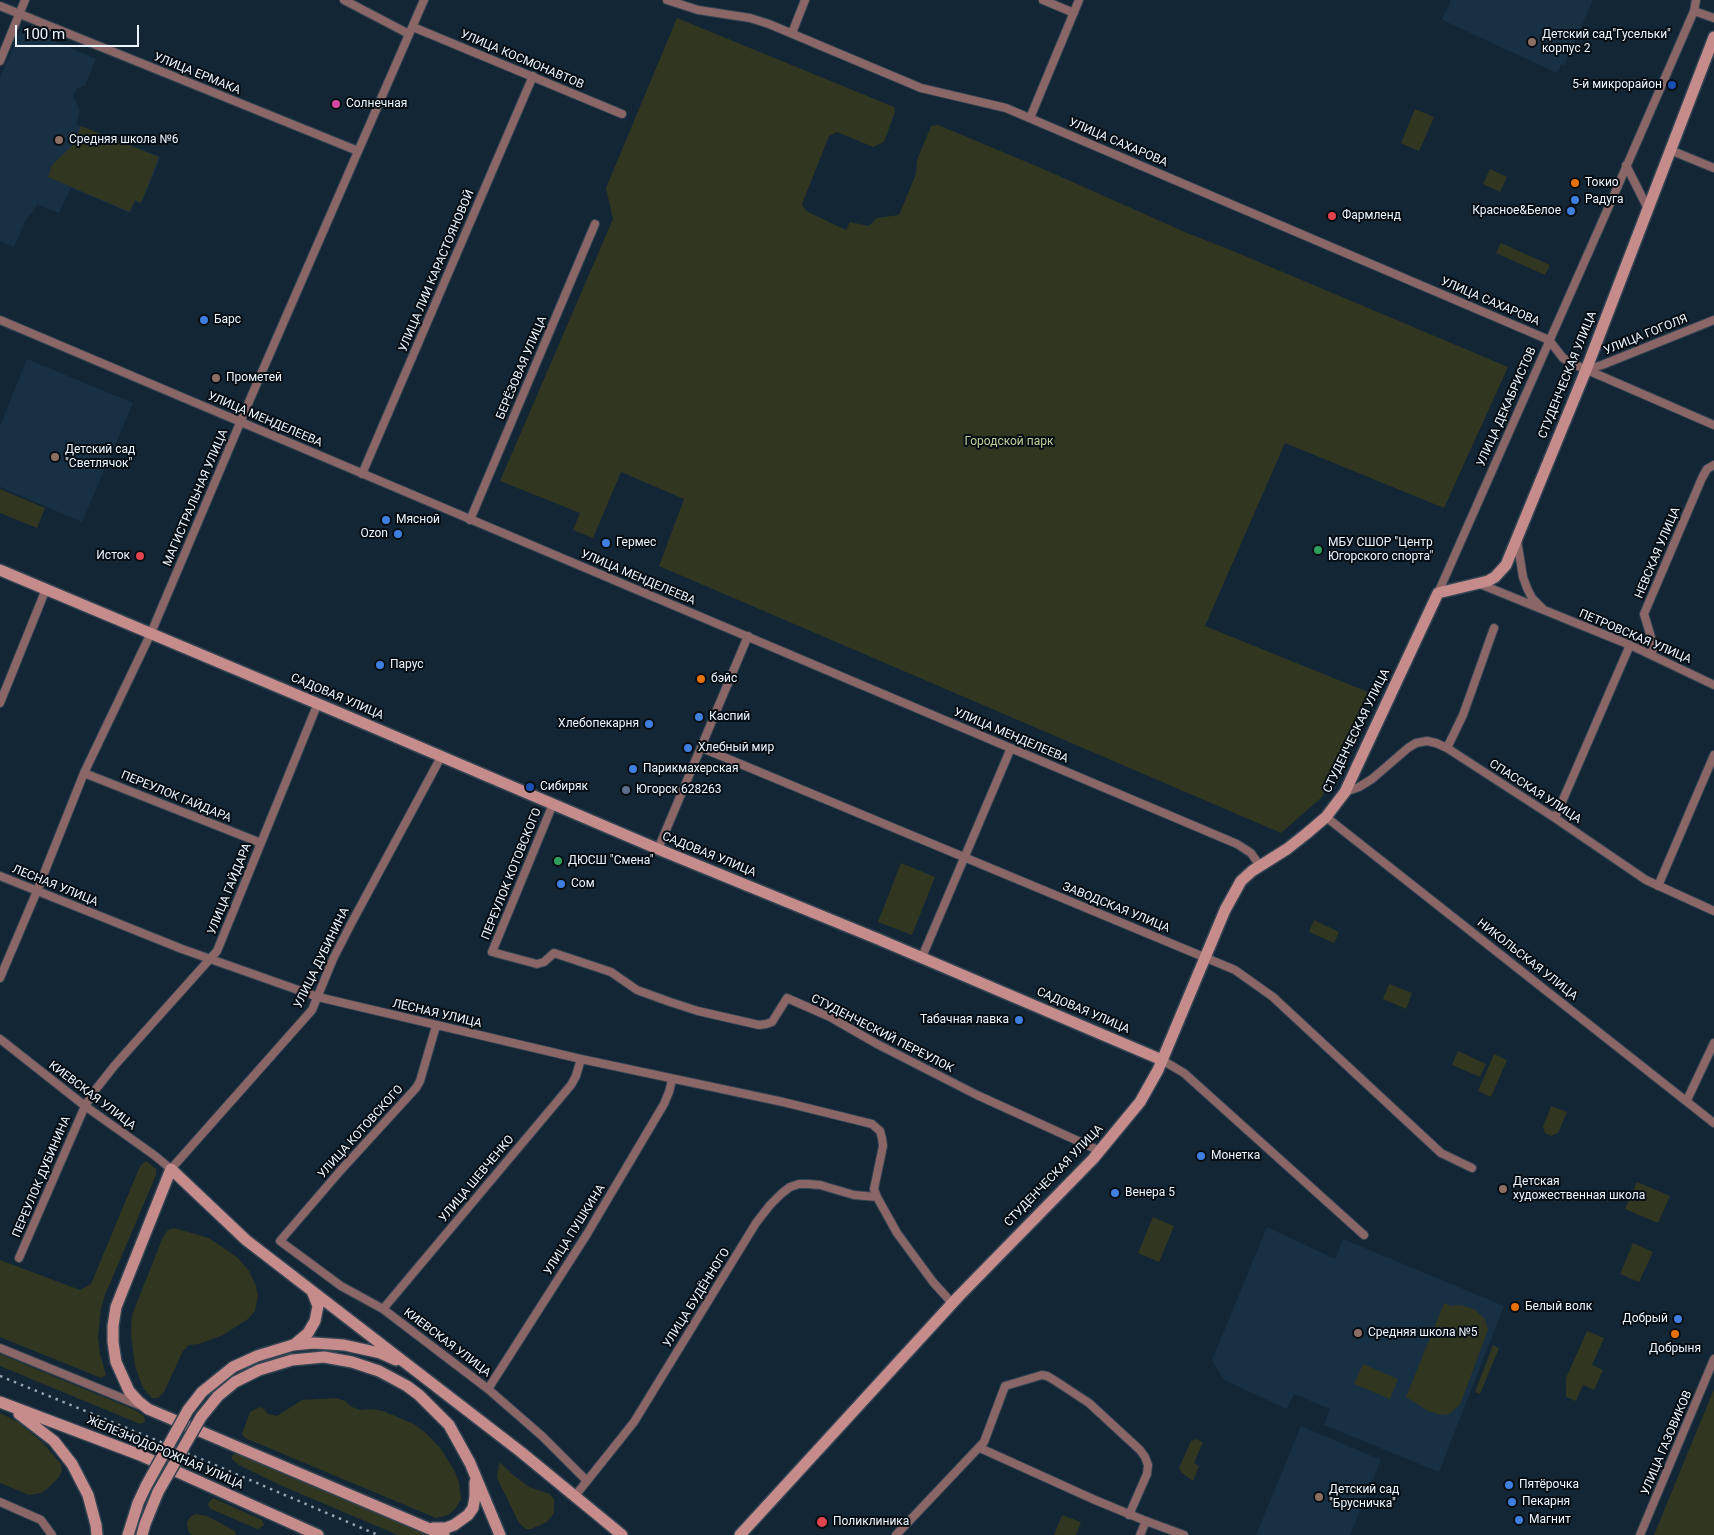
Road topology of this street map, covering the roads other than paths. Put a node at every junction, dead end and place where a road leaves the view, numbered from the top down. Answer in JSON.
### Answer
{"nodes":[{"id":1,"x":25,"y":0,"type":"edge"},
{"id":2,"x":344,"y":0,"type":"edge"},
{"id":3,"x":424,"y":0,"type":"edge"},
{"id":4,"x":667,"y":0,"type":"edge"},
{"id":5,"x":805,"y":0,"type":"edge"},
{"id":6,"x":1043,"y":0,"type":"edge"},
{"id":7,"x":1079,"y":0,"type":"edge"},
{"id":8,"x":1696,"y":0,"type":"edge"},
{"id":9,"x":0,"y":6,"type":"edge"},
{"id":10,"x":1694,"y":11,"type":"junction"},
{"id":11,"x":1074,"y":13,"type":"junction"},
{"id":12,"x":20,"y":14,"type":"junction"},
{"id":13,"x":1714,"y":18,"type":"edge"},
{"id":14,"x":411,"y":30,"type":"junction"},
{"id":15,"x":792,"y":33,"type":"junction"},
{"id":16,"x":1714,"y":37,"type":"edge"},
{"id":17,"x":0,"y":61,"type":"edge"},
{"id":18,"x":533,"y":76,"type":"junction"},
{"id":19,"x":622,"y":114,"type":"dead end"},
{"id":20,"x":1030,"y":118,"type":"junction"},
{"id":21,"x":1670,"y":150,"type":"junction"},
{"id":22,"x":358,"y":151,"type":"junction"},
{"id":23,"x":1626,"y":165,"type":"junction"},
{"id":24,"x":1714,"y":168,"type":"edge"},
{"id":25,"x":1648,"y":208,"type":"junction"},
{"id":26,"x":595,"y":224,"type":"dead end"},
{"id":27,"x":0,"y":320,"type":"edge"},
{"id":28,"x":1714,"y":320,"type":"edge"},
{"id":29,"x":1549,"y":340,"type":"junction"},
{"id":30,"x":1586,"y":370,"type":"junction"},
{"id":31,"x":241,"y":422,"type":"junction"},
{"id":32,"x":1714,"y":425,"type":"edge"},
{"id":33,"x":1714,"y":464,"type":"edge"},
{"id":34,"x":362,"y":474,"type":"junction"},
{"id":35,"x":470,"y":520,"type":"junction"},
{"id":36,"x":1517,"y":539,"type":"junction"},
{"id":37,"x":0,"y":570,"type":"edge"},
{"id":38,"x":1479,"y":584,"type":"junction"},
{"id":39,"x":46,"y":589,"type":"junction"},
{"id":40,"x":1438,"y":593,"type":"junction"},
{"id":41,"x":1546,"y":612,"type":"junction"},
{"id":42,"x":1494,"y":628,"type":"dead end"},
{"id":43,"x":151,"y":632,"type":"junction"},
{"id":44,"x":748,"y":636,"type":"junction"},
{"id":45,"x":1630,"y":645,"type":"junction"},
{"id":46,"x":1651,"y":654,"type":"junction"},
{"id":47,"x":1714,"y":685,"type":"edge"},
{"id":48,"x":0,"y":703,"type":"edge"},
{"id":49,"x":318,"y":704,"type":"junction"},
{"id":50,"x":702,"y":748,"type":"junction"},
{"id":51,"x":1011,"y":748,"type":"junction"},
{"id":52,"x":1447,"y":748,"type":"junction"},
{"id":53,"x":1714,"y":755,"type":"edge"},
{"id":54,"x":441,"y":756,"type":"junction"},
{"id":55,"x":84,"y":773,"type":"junction"},
{"id":56,"x":1345,"y":792,"type":"junction"},
{"id":57,"x":553,"y":804,"type":"junction"},
{"id":58,"x":1326,"y":817,"type":"junction"},
{"id":59,"x":1555,"y":818,"type":"junction"},
{"id":60,"x":261,"y":843,"type":"junction"},
{"id":61,"x":658,"y":849,"type":"junction"},
{"id":62,"x":964,"y":858,"type":"junction"},
{"id":63,"x":1260,"y":866,"type":"junction"},
{"id":64,"x":0,"y":876,"type":"edge"},
{"id":65,"x":1658,"y":886,"type":"junction"},
{"id":66,"x":37,"y":891,"type":"junction"},
{"id":67,"x":1714,"y":911,"type":"edge"},
{"id":68,"x":492,"y":952,"type":"joint"},
{"id":69,"x":1205,"y":957,"type":"junction"},
{"id":70,"x":922,"y":958,"type":"junction"},
{"id":71,"x":210,"y":959,"type":"junction"},
{"id":72,"x":0,"y":978,"type":"edge"},
{"id":73,"x":318,"y":997,"type":"junction"},
{"id":74,"x":436,"y":1026,"type":"junction"},
{"id":75,"x":0,"y":1039,"type":"edge"},
{"id":76,"x":1714,"y":1043,"type":"edge"},
{"id":77,"x":581,"y":1059,"type":"junction"},
{"id":78,"x":1162,"y":1060,"type":"junction"},
{"id":79,"x":672,"y":1080,"type":"junction"},
{"id":80,"x":1687,"y":1100,"type":"junction"},
{"id":81,"x":85,"y":1106,"type":"junction"},
{"id":82,"x":1714,"y":1123,"type":"edge"},
{"id":83,"x":1100,"y":1151,"type":"junction"},
{"id":84,"x":1472,"y":1168,"type":"dead end"},
{"id":85,"x":172,"y":1169,"type":"junction"},
{"id":86,"x":877,"y":1197,"type":"junction"},
{"id":87,"x":1364,"y":1235,"type":"dead end"},
{"id":88,"x":280,"y":1241,"type":"joint"},
{"id":89,"x":20,"y":1258,"type":"dead end"},
{"id":90,"x":312,"y":1291,"type":"junction"},
{"id":91,"x":952,"y":1304,"type":"junction"},
{"id":92,"x":383,"y":1309,"type":"junction"},
{"id":93,"x":293,"y":1345,"type":"junction"},
{"id":94,"x":0,"y":1348,"type":"edge"},
{"id":95,"x":1714,"y":1359,"type":"edge"},
{"id":96,"x":420,"y":1373,"type":"junction"},
{"id":97,"x":488,"y":1389,"type":"junction"},
{"id":98,"x":3,"y":1403,"type":"edge"},
{"id":99,"x":148,"y":1409,"type":"junction"},
{"id":100,"x":980,"y":1448,"type":"junction"},
{"id":101,"x":470,"y":1463,"type":"junction"},
{"id":102,"x":587,"y":1481,"type":"junction"},
{"id":103,"x":575,"y":1496,"type":"junction"},
{"id":104,"x":0,"y":1502,"type":"edge"},
{"id":105,"x":1129,"y":1515,"type":"junction"},
{"id":106,"x":753,"y":1521,"type":"junction"},
{"id":107,"x":1146,"y":1521,"type":"junction"},
{"id":108,"x":425,"y":1528,"type":"junction"},
{"id":109,"x":52,"y":1535,"type":"edge"},
{"id":110,"x":97,"y":1535,"type":"edge"},
{"id":111,"x":128,"y":1535,"type":"edge"},
{"id":112,"x":142,"y":1535,"type":"edge"},
{"id":113,"x":318,"y":1535,"type":"edge"},
{"id":114,"x":444,"y":1535,"type":"edge"},
{"id":115,"x":500,"y":1535,"type":"edge"},
{"id":116,"x":608,"y":1535,"type":"edge"},
{"id":117,"x":622,"y":1535,"type":"edge"},
{"id":118,"x":740,"y":1535,"type":"edge"},
{"id":119,"x":746,"y":1535,"type":"edge"},
{"id":120,"x":896,"y":1535,"type":"edge"},
{"id":121,"x":1140,"y":1535,"type":"edge"},
{"id":122,"x":1184,"y":1535,"type":"edge"},
{"id":123,"x":1640,"y":1535,"type":"edge"}],
"edges":[{"from":1,"to":12,"type":"street"},
{"from":2,"to":14,"type":"street","name":"УЛИЦА КОСМОНАВТОВ"},
{"from":3,"to":14,"type":"street","name":"МАГИСТРАЛЬНАЯ УЛИЦА"},
{"from":4,"to":15,"type":"street","name":"УЛИЦА САХАРОВА"},
{"from":5,"to":15,"type":"street"},
{"from":6,"to":11,"type":"street"},
{"from":7,"to":11,"type":"street"},
{"from":8,"to":10,"type":"street","name":"УЛИЦА ДЕКАБРИСТОВ"},
{"from":9,"to":12,"type":"street","name":"УЛИЦА ЕРМАКА"},
{"from":10,"to":13,"type":"street"},
{"from":10,"to":23,"type":"street","name":"УЛИЦА ДЕКАБРИСТОВ"},
{"from":11,"to":20,"type":"street"},
{"from":12,"to":17,"type":"street"},
{"from":12,"to":22,"type":"street","name":"УЛИЦА ЕРМАКА"},
{"from":14,"to":18,"type":"street","name":"УЛИЦА КОСМОНАВТОВ"},
{"from":14,"to":22,"type":"street","name":"МАГИСТРАЛЬНАЯ УЛИЦА"},
{"from":15,"to":20,"type":"street","name":"УЛИЦА САХАРОВА"},
{"from":16,"to":21,"type":"street","name":"СТУДЕНЧЕСКАЯ УЛИЦА"},
{"from":18,"to":19,"type":"street","name":"УЛИЦА КОСМОНАВТОВ"},
{"from":18,"to":34,"type":"street","name":"УЛИЦА ЛИИ КАРАСТОЯНОВОЙ"},
{"from":20,"to":29,"type":"street","name":"УЛИЦА САХАРОВА"},
{"from":21,"to":24,"type":"street"},
{"from":21,"to":25,"type":"street","name":"СТУДЕНЧЕСКАЯ УЛИЦА"},
{"from":22,"to":31,"type":"street","name":"МАГИСТРАЛЬНАЯ УЛИЦА"},
{"from":23,"to":25,"type":"street"},
{"from":23,"to":29,"type":"street","name":"УЛИЦА ДЕКАБРИСТОВ"},
{"from":25,"to":30,"type":"street","name":"СТУДЕНЧЕСКАЯ УЛИЦА"},
{"from":26,"to":35,"type":"street","name":"БЕРЁЗОВАЯ УЛИЦА"},
{"from":27,"to":31,"type":"street","name":"УЛИЦА МЕНДЕЛЕЕВА"},
{"from":28,"to":30,"type":"street","name":"УЛИЦА ГОГОЛЯ"},
{"from":29,"to":30,"type":"street"},
{"from":29,"to":40,"type":"street","name":"УЛИЦА ДЕКАБРИСТОВ"},
{"from":30,"to":32,"type":"street"},
{"from":30,"to":36,"type":"street","name":"СТУДЕНЧЕСКАЯ УЛИЦА"},
{"from":31,"to":34,"type":"street","name":"УЛИЦА МЕНДЕЛЕЕВА"},
{"from":31,"to":43,"type":"street","name":"МАГИСТРАЛЬНАЯ УЛИЦА"},
{"from":33,"to":46,"type":"street","name":"НЕВСКАЯ УЛИЦА"},
{"from":34,"to":35,"type":"street","name":"УЛИЦА МЕНДЕЛЕЕВА"},
{"from":35,"to":44,"type":"street","name":"УЛИЦА МЕНДЕЛЕЕВА"},
{"from":36,"to":38,"type":"street","name":"СТУДЕНЧЕСКАЯ УЛИЦА"},
{"from":36,"to":41,"type":"street","name":"ПЕТРОВСКАЯ УЛИЦА"},
{"from":37,"to":39,"type":"street","name":"САДОВАЯ УЛИЦА"},
{"from":38,"to":40,"type":"street","name":"СТУДЕНЧЕСКАЯ УЛИЦА"},
{"from":38,"to":41,"type":"street","name":"ПЕТРОВСКАЯ УЛИЦА"},
{"from":39,"to":43,"type":"street","name":"САДОВАЯ УЛИЦА"},
{"from":39,"to":48,"type":"street"},
{"from":40,"to":56,"type":"street","name":"СТУДЕНЧЕСКАЯ УЛИЦА"},
{"from":41,"to":45,"type":"street","name":"ПЕТРОВСКАЯ УЛИЦА"},
{"from":42,"to":52,"type":"street"},
{"from":43,"to":49,"type":"street","name":"САДОВАЯ УЛИЦА"},
{"from":43,"to":55,"type":"street","name":"МАГИСТРАЛЬНАЯ УЛИЦА"},
{"from":44,"to":50,"type":"street"},
{"from":44,"to":51,"type":"street","name":"УЛИЦА МЕНДЕЛЕЕВА"},
{"from":45,"to":46,"type":"street","name":"ПЕТРОВСКАЯ УЛИЦА"},
{"from":45,"to":59,"type":"street"},
{"from":46,"to":47,"type":"street","name":"ПЕТРОВСКАЯ УЛИЦА"},
{"from":49,"to":54,"type":"street","name":"САДОВАЯ УЛИЦА"},
{"from":49,"to":60,"type":"street","name":"УЛИЦА ГАЙДАРА"},
{"from":50,"to":61,"type":"street"},
{"from":50,"to":62,"type":"street","name":"ЗАВОДСКАЯ УЛИЦА"},
{"from":51,"to":62,"type":"street"},
{"from":51,"to":63,"type":"street","name":"УЛИЦА МЕНДЕЛЕЕВА"},
{"from":52,"to":56,"type":"street","name":"СПАССКАЯ УЛИЦА"},
{"from":52,"to":59,"type":"street","name":"СПАССКАЯ УЛИЦА"},
{"from":53,"to":65,"type":"street"},
{"from":54,"to":57,"type":"street","name":"САДОВАЯ УЛИЦА"},
{"from":54,"to":73,"type":"street","name":"УЛИЦА ДУБИНИНА"},
{"from":55,"to":60,"type":"street","name":"ПЕРЕУЛОК ГАЙДАРА"},
{"from":55,"to":66,"type":"street","name":"МАГИСТРАЛЬНАЯ УЛИЦА"},
{"from":56,"to":58,"type":"street","name":"СТУДЕНЧЕСКАЯ УЛИЦА"},
{"from":57,"to":61,"type":"street","name":"САДОВАЯ УЛИЦА"},
{"from":57,"to":68,"type":"street","name":"ПЕРЕУЛОК КОТОВСКОГО"},
{"from":58,"to":63,"type":"street","name":"СТУДЕНЧЕСКАЯ УЛИЦА"},
{"from":58,"to":80,"type":"street","name":"НИКОЛЬСКАЯ УЛИЦА"},
{"from":59,"to":65,"type":"street","name":"СПАССКАЯ УЛИЦА"},
{"from":60,"to":71,"type":"street","name":"УЛИЦА ГАЙДАРА"},
{"from":61,"to":70,"type":"street","name":"САДОВАЯ УЛИЦА"},
{"from":62,"to":69,"type":"street","name":"ЗАВОДСКАЯ УЛИЦА"},
{"from":62,"to":70,"type":"street"},
{"from":63,"to":69,"type":"street","name":"СТУДЕНЧЕСКАЯ УЛИЦА"},
{"from":64,"to":66,"type":"street","name":"ЛЕСНАЯ УЛИЦА"},
{"from":65,"to":67,"type":"street","name":"СПАССКАЯ УЛИЦА"},
{"from":66,"to":71,"type":"street","name":"ЛЕСНАЯ УЛИЦА"},
{"from":66,"to":72,"type":"street","name":"МАГИСТРАЛЬНАЯ УЛИЦА"},
{"from":68,"to":83,"type":"street","name":"СТУДЕНЧЕСКИЙ ПЕРЕУЛОК"},
{"from":69,"to":78,"type":"street","name":"СТУДЕНЧЕСКАЯ УЛИЦА"},
{"from":69,"to":84,"type":"street","name":"ЗАВОДСКАЯ УЛИЦА"},
{"from":70,"to":78,"type":"street","name":"САДОВАЯ УЛИЦА"},
{"from":71,"to":73,"type":"street","name":"ЛЕСНАЯ УЛИЦА"},
{"from":71,"to":81,"type":"street","name":"УЛИЦА ГАЙДАРА"},
{"from":73,"to":74,"type":"street","name":"ЛЕСНАЯ УЛИЦА"},
{"from":73,"to":85,"type":"street","name":"УЛИЦА ДУБИНИНА"},
{"from":74,"to":77,"type":"street","name":"ЛЕСНАЯ УЛИЦА"},
{"from":74,"to":88,"type":"street","name":"УЛИЦА КОТОВСКОГО"},
{"from":75,"to":81,"type":"street","name":"КИЕВСКАЯ УЛИЦА"},
{"from":76,"to":80,"type":"street"},
{"from":77,"to":79,"type":"street","name":"ЛЕСНАЯ УЛИЦА"},
{"from":77,"to":92,"type":"street","name":"УЛИЦА ШЕВЧЕНКО"},
{"from":78,"to":83,"type":"street","name":"СТУДЕНЧЕСКАЯ УЛИЦА"},
{"from":78,"to":87,"type":"street","name":"САДОВАЯ УЛИЦА"},
{"from":79,"to":86,"type":"street","name":"ЛЕСНАЯ УЛИЦА"},
{"from":79,"to":97,"type":"street","name":"УЛИЦА ПУШКИНА"},
{"from":80,"to":82,"type":"street","name":"НИКОЛЬСКАЯ УЛИЦА"},
{"from":81,"to":85,"type":"street","name":"КИЕВСКАЯ УЛИЦА"},
{"from":81,"to":89,"type":"street","name":"ПЕРЕУЛОК ДУБИНИНА"},
{"from":83,"to":91,"type":"street","name":"СТУДЕНЧЕСКАЯ УЛИЦА"},
{"from":85,"to":90,"type":"street"},
{"from":85,"to":99,"type":"street"},
{"from":86,"to":91,"type":"street"},
{"from":86,"to":102,"type":"street","name":"УЛИЦА БУДЁННОГО"},
{"from":88,"to":92,"type":"street","name":"КИЕВСКАЯ УЛИЦА"},
{"from":90,"to":93,"type":"street"},
{"from":90,"to":96,"type":"street"},
{"from":91,"to":106,"type":"street","name":"СТУДЕНЧЕСКАЯ УЛИЦА"},
{"from":92,"to":97,"type":"street","name":"КИЕВСКАЯ УЛИЦА"},
{"from":93,"to":96,"type":"street"},
{"from":93,"to":111,"type":"street","bridge":true},
{"from":94,"to":99,"type":"street"},
{"from":95,"to":123,"type":"street","name":"УЛИЦА ГАЗОВИКОВ"},
{"from":96,"to":103,"type":"street"},
{"from":97,"to":102,"type":"street","name":"КИЕВСКАЯ УЛИЦА"},
{"from":98,"to":110,"type":"street"},
{"from":98,"to":113,"type":"street","name":"ЖЕЛЕЗНОДОРОЖНАЯ УЛИЦА"},
{"from":99,"to":108,"type":"street"},
{"from":100,"to":105,"type":"street"},
{"from":100,"to":105,"type":"street"},
{"from":100,"to":120,"type":"street"},
{"from":101,"to":108,"type":"street"},
{"from":101,"to":112,"type":"street","bridge":true},
{"from":101,"to":115,"type":"street"},
{"from":102,"to":103,"type":"street","name":"УЛИЦА БУДЁННОГО"},
{"from":103,"to":117,"type":"street"},
{"from":104,"to":109,"type":"street"},
{"from":105,"to":107,"type":"street"},
{"from":106,"to":118,"type":"street","name":"СТУДЕНЧЕСКАЯ УЛИЦА"},
{"from":106,"to":119,"type":"street"},
{"from":107,"to":121,"type":"street"},
{"from":107,"to":122,"type":"street"},
{"from":108,"to":114,"type":"street"},
{"from":116,"to":117,"type":"street"}]}
